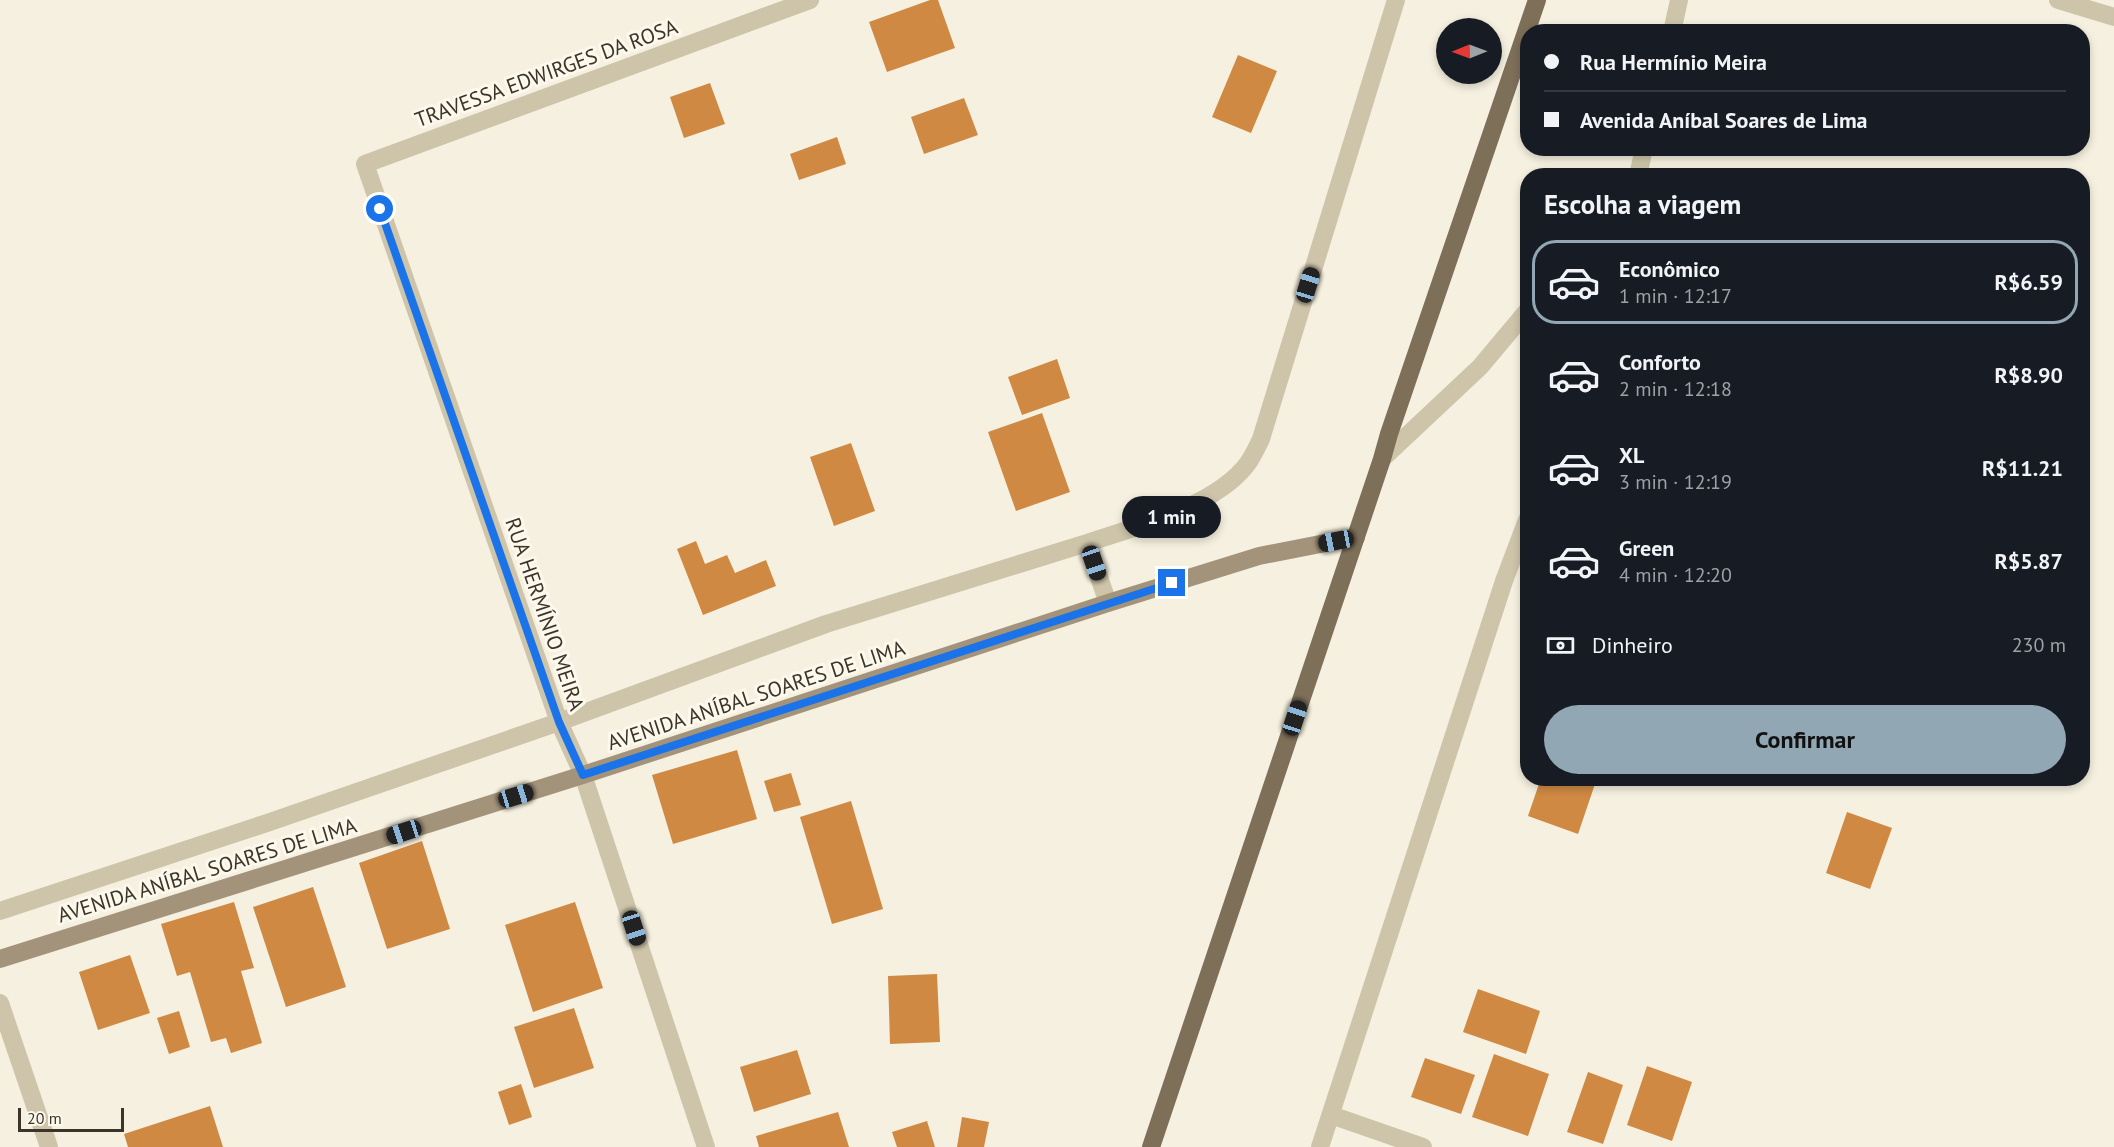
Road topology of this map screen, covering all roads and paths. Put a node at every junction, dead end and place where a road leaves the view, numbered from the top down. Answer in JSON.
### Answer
{"nodes":[{"id":1,"x":810,"y":0,"type":"edge"},
{"id":2,"x":1396,"y":0,"type":"edge"},
{"id":3,"x":1537,"y":0,"type":"edge"},
{"id":4,"x":1679,"y":0,"type":"edge"},
{"id":5,"x":2058,"y":0,"type":"edge"},
{"id":6,"x":2114,"y":17,"type":"edge"},
{"id":7,"x":1529,"y":24,"type":"edge"},
{"id":8,"x":1674,"y":24,"type":"edge"},
{"id":9,"x":1520,"y":50,"type":"edge"},
{"id":10,"x":365,"y":164,"type":"joint"},
{"id":11,"x":1520,"y":319,"type":"edge"},
{"id":12,"x":1382,"y":459,"type":"junction"},
{"id":13,"x":1356,"y":537,"type":"junction"},
{"id":14,"x":1520,"y":539,"type":"edge"},
{"id":15,"x":1087,"y":543,"type":"junction"},
{"id":16,"x":1108,"y":603,"type":"junction"},
{"id":17,"x":559,"y":722,"type":"junction"},
{"id":18,"x":583,"y":775,"type":"junction"},
{"id":19,"x":0,"y":911,"type":"edge"},
{"id":20,"x":0,"y":959,"type":"edge"},
{"id":21,"x":0,"y":1003,"type":"edge"},
{"id":22,"x":1331,"y":1115,"type":"junction"},
{"id":23,"x":49,"y":1147,"type":"edge"},
{"id":24,"x":706,"y":1147,"type":"edge"},
{"id":25,"x":1151,"y":1147,"type":"edge"},
{"id":26,"x":1320,"y":1147,"type":"edge"},
{"id":27,"x":1423,"y":1147,"type":"edge"}],
"edges":[{"from":1,"to":10,"type":"street","name":"TRAVESSA EDWIRGES DA ROSA"},
{"from":2,"to":15,"type":"street","name":"AVENIDA ANÍBAL SOARES DE LIMA"},
{"from":3,"to":7,"type":"main road"},
{"from":4,"to":8,"type":"street"},
{"from":5,"to":6,"type":"street"},
{"from":9,"to":12,"type":"main road"},
{"from":10,"to":17,"type":"street","name":"RUA HERMÍNIO MEIRA"},
{"from":11,"to":12,"type":"street"},
{"from":12,"to":13,"type":"main road"},
{"from":13,"to":16,"type":"street","name":"AVENIDA ANÍBAL SOARES DE LIMA"},
{"from":13,"to":25,"type":"main road"},
{"from":14,"to":22,"type":"street"},
{"from":15,"to":16,"type":"street"},
{"from":15,"to":17,"type":"street","name":"AVENIDA ANÍBAL SOARES DE LIMA"},
{"from":16,"to":18,"type":"street","name":"AVENIDA ANÍBAL SOARES DE LIMA"},
{"from":17,"to":18,"type":"street","name":"RUA HERMÍNIO MEIRA"},
{"from":17,"to":19,"type":"street","name":"AVENIDA ANÍBAL SOARES DE LIMA"},
{"from":18,"to":20,"type":"street","name":"AVENIDA ANÍBAL SOARES DE LIMA"},
{"from":18,"to":24,"type":"street","name":"RUA HERMÍNIO MEIRA"},
{"from":21,"to":23,"type":"street"},
{"from":22,"to":26,"type":"street"},
{"from":22,"to":27,"type":"street"}]}
